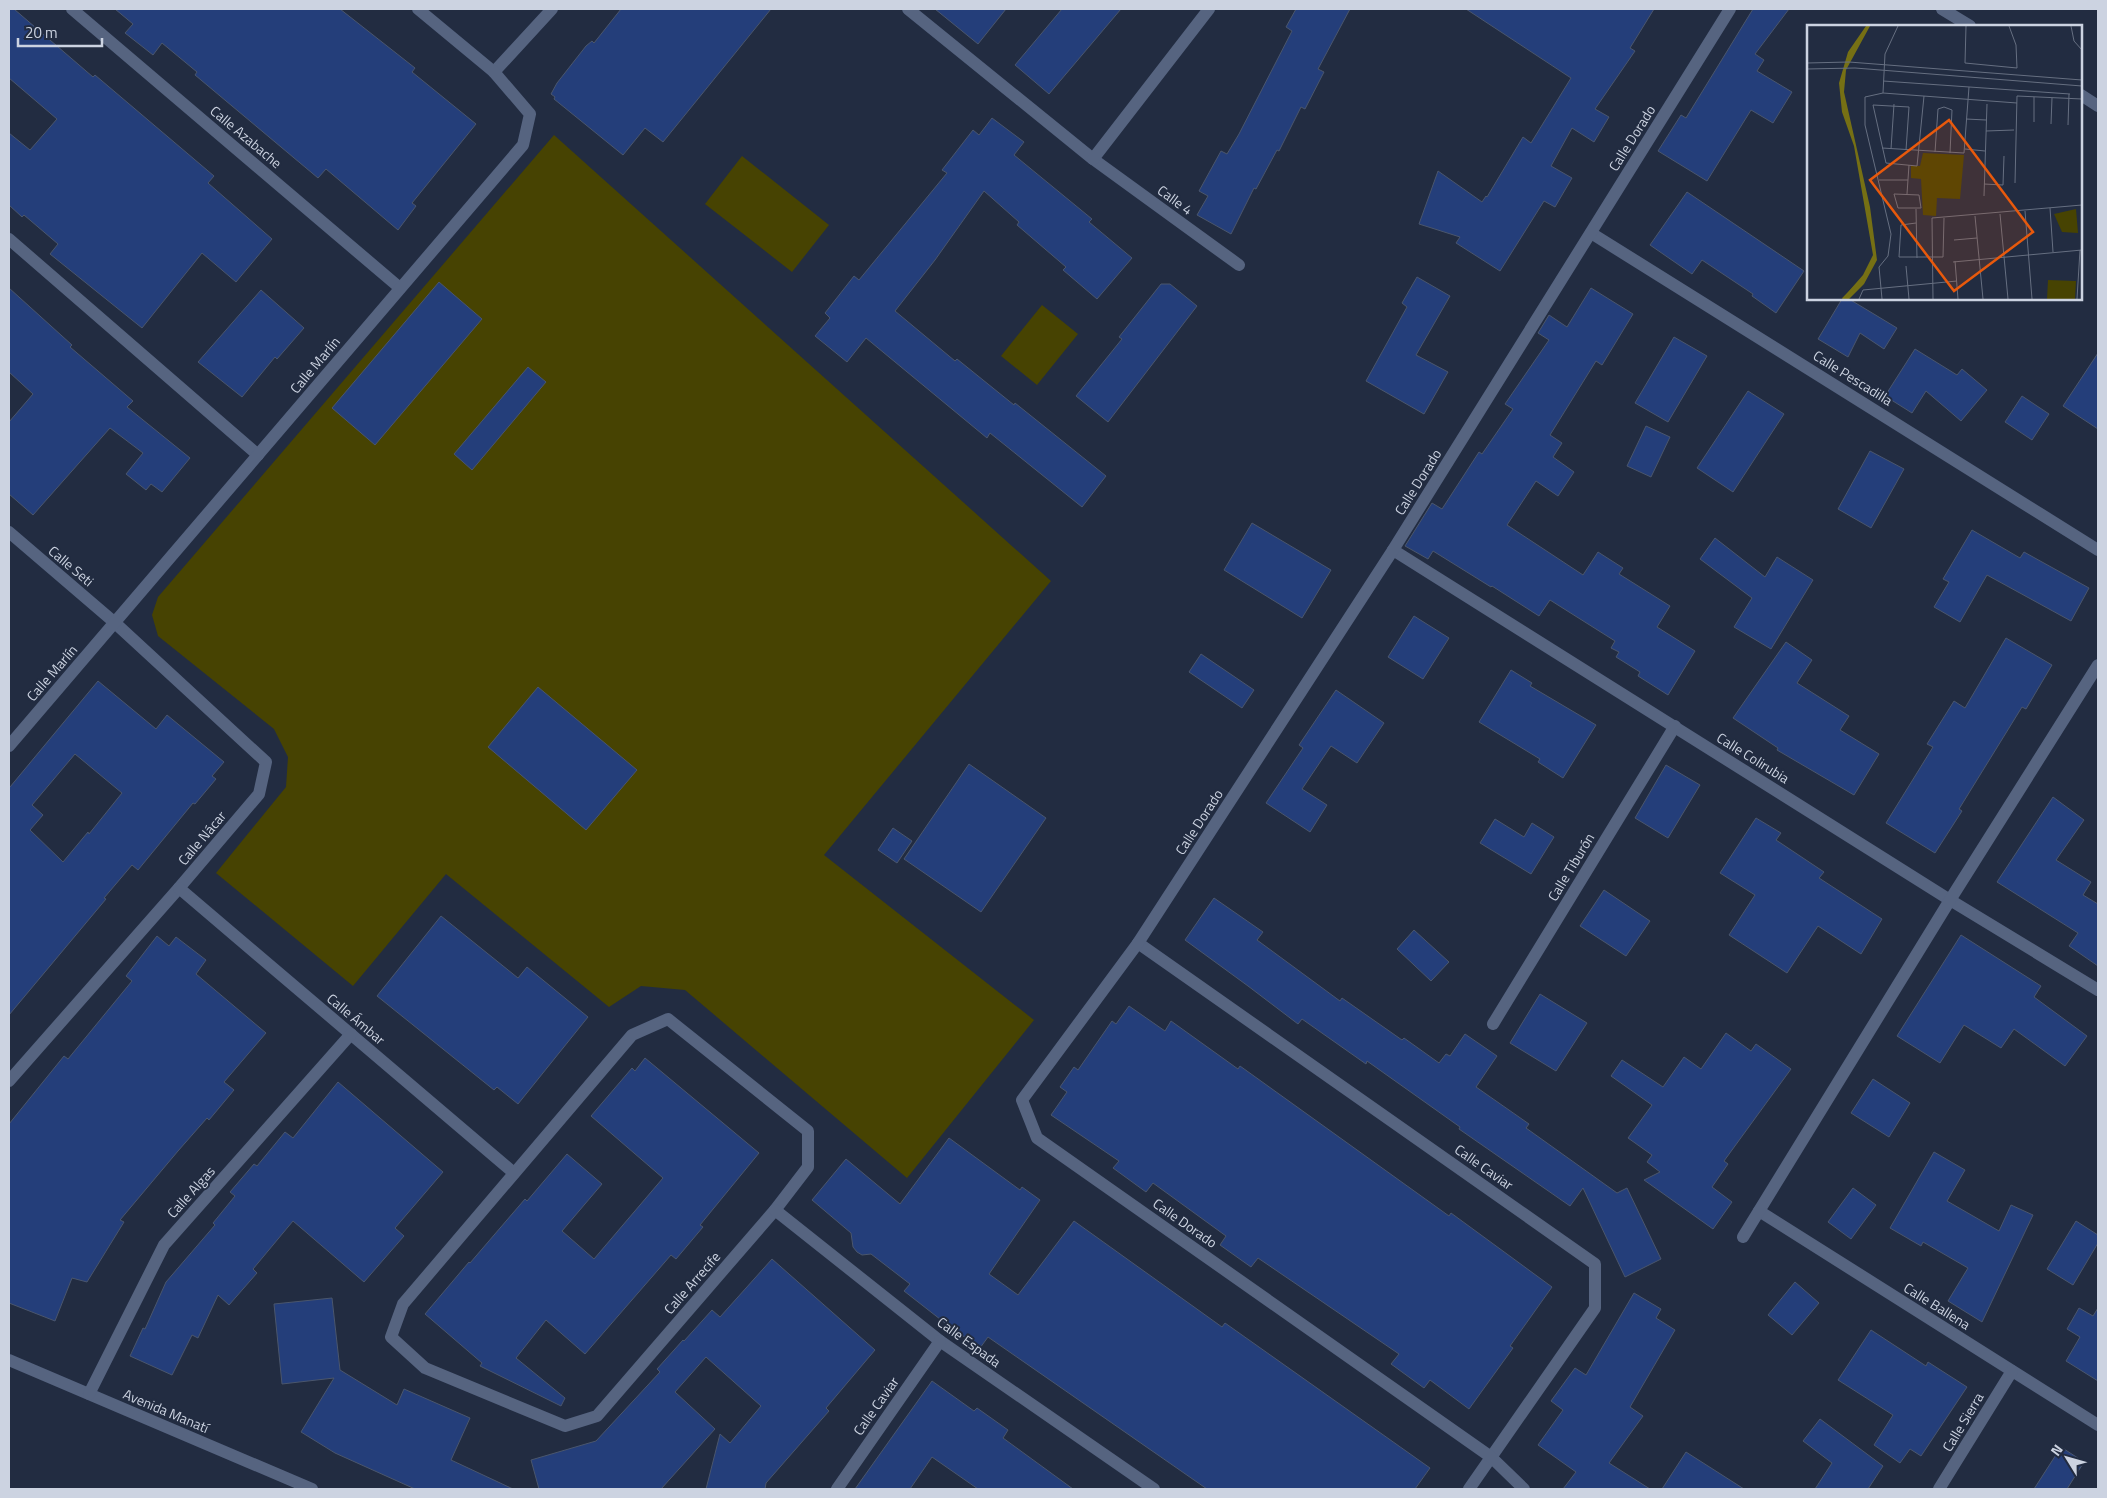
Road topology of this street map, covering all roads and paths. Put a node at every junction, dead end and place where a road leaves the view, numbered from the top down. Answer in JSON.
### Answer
{"nodes":[{"id":1,"x":72,"y":9,"type":"edge"},
{"id":2,"x":418,"y":9,"type":"edge"},
{"id":3,"x":552,"y":9,"type":"edge"},
{"id":4,"x":908,"y":9,"type":"edge"},
{"id":5,"x":1209,"y":9,"type":"edge"},
{"id":6,"x":1730,"y":9,"type":"edge"},
{"id":7,"x":1942,"y":9,"type":"edge"},
{"id":8,"x":1968,"y":25,"type":"edge"},
{"id":9,"x":494,"y":72,"type":"junction"},
{"id":10,"x":2082,"y":96,"type":"edge"},
{"id":11,"x":2098,"y":106,"type":"edge"},
{"id":12,"x":1093,"y":159,"type":"junction"},
{"id":13,"x":1591,"y":233,"type":"junction"},
{"id":14,"x":9,"y":239,"type":"edge"},
{"id":15,"x":1239,"y":265,"type":"dead end"},
{"id":16,"x":400,"y":288,"type":"junction"},
{"id":17,"x":258,"y":454,"type":"junction"},
{"id":18,"x":9,"y":532,"type":"edge"},
{"id":19,"x":1393,"y":550,"type":"junction"},
{"id":20,"x":2098,"y":550,"type":"edge"},
{"id":21,"x":114,"y":622,"type":"junction"},
{"id":22,"x":2098,"y":665,"type":"edge"},
{"id":23,"x":1675,"y":726,"type":"junction"},
{"id":24,"x":9,"y":746,"type":"edge"},
{"id":25,"x":179,"y":888,"type":"junction"},
{"id":26,"x":1950,"y":900,"type":"junction"},
{"id":27,"x":1138,"y":943,"type":"junction"},
{"id":28,"x":2098,"y":990,"type":"edge"},
{"id":29,"x":1493,"y":1024,"type":"dead end"},
{"id":30,"x":351,"y":1034,"type":"junction"},
{"id":31,"x":9,"y":1081,"type":"edge"},
{"id":32,"x":514,"y":1173,"type":"junction"},
{"id":33,"x":775,"y":1210,"type":"junction"},
{"id":34,"x":1759,"y":1211,"type":"junction"},
{"id":35,"x":1743,"y":1237,"type":"dead end"},
{"id":36,"x":940,"y":1340,"type":"junction"},
{"id":37,"x":9,"y":1360,"type":"edge"},
{"id":38,"x":2012,"y":1371,"type":"junction"},
{"id":39,"x":89,"y":1394,"type":"junction"},
{"id":40,"x":2098,"y":1425,"type":"edge"},
{"id":41,"x":1491,"y":1457,"type":"junction"},
{"id":42,"x":312,"y":1489,"type":"edge"},
{"id":43,"x":837,"y":1489,"type":"edge"},
{"id":44,"x":1154,"y":1489,"type":"edge"},
{"id":45,"x":1469,"y":1489,"type":"edge"},
{"id":46,"x":1524,"y":1489,"type":"edge"},
{"id":47,"x":1939,"y":1489,"type":"edge"}],
"edges":[{"from":1,"to":16,"type":"street","name":"Calle Azabache"},
{"from":2,"to":9,"type":"street","name":"Calle Marlín"},
{"from":3,"to":9,"type":"street"},
{"from":4,"to":12,"type":"street","name":"Calle 4"},
{"from":5,"to":12,"type":"street"},
{"from":6,"to":13,"type":"street","name":"Calle Dorado"},
{"from":7,"to":8,"type":"street"},
{"from":9,"to":16,"type":"street","name":"Calle Marlín"},
{"from":10,"to":11,"type":"street"},
{"from":12,"to":15,"type":"street","name":"Calle 4"},
{"from":13,"to":19,"type":"street","name":"Calle Dorado"},
{"from":13,"to":20,"type":"street","name":"Calle Pescadilla"},
{"from":14,"to":17,"type":"street"},
{"from":16,"to":17,"type":"street","name":"Calle Marlín"},
{"from":17,"to":21,"type":"street","name":"Calle Marlín"},
{"from":18,"to":21,"type":"street","name":"Calle Seti"},
{"from":19,"to":23,"type":"street","name":"Calle Colirubia"},
{"from":19,"to":27,"type":"street","name":"Calle Dorado"},
{"from":21,"to":24,"type":"street","name":"Calle Marlín"},
{"from":21,"to":25,"type":"street","name":"Calle Nácar"},
{"from":22,"to":26,"type":"street"},
{"from":23,"to":26,"type":"street","name":"Calle Colirubia"},
{"from":23,"to":29,"type":"street","name":"Calle Tiburón"},
{"from":25,"to":30,"type":"street","name":"Calle Ámbar"},
{"from":25,"to":31,"type":"street","name":"Calle Nácar"},
{"from":26,"to":28,"type":"street","name":"Calle Colirubia"},
{"from":26,"to":34,"type":"street"},
{"from":27,"to":41,"type":"street","name":"Calle Caviar"},
{"from":27,"to":41,"type":"street","name":"Calle Dorado"},
{"from":30,"to":32,"type":"street","name":"Calle Ámbar"},
{"from":30,"to":39,"type":"street","name":"Calle Algas"},
{"from":32,"to":33,"type":"street","name":"Calle Arrecife"},
{"from":32,"to":33,"type":"street","name":"Calle Arrecife"},
{"from":33,"to":36,"type":"street","name":"Calle Espada"},
{"from":34,"to":35,"type":"street"},
{"from":34,"to":38,"type":"street","name":"Calle Ballena"},
{"from":36,"to":43,"type":"street","name":"Calle Caviar"},
{"from":36,"to":44,"type":"street","name":"Calle Espada"},
{"from":37,"to":39,"type":"street","name":"Avenida Manatí"},
{"from":38,"to":40,"type":"street","name":"Calle Ballena"},
{"from":38,"to":47,"type":"street","name":"Calle Sierra"},
{"from":39,"to":42,"type":"street","name":"Avenida Manatí"},
{"from":41,"to":45,"type":"street","name":"Calle Caviar"},
{"from":41,"to":46,"type":"street","name":"Calle Dorado"}]}
